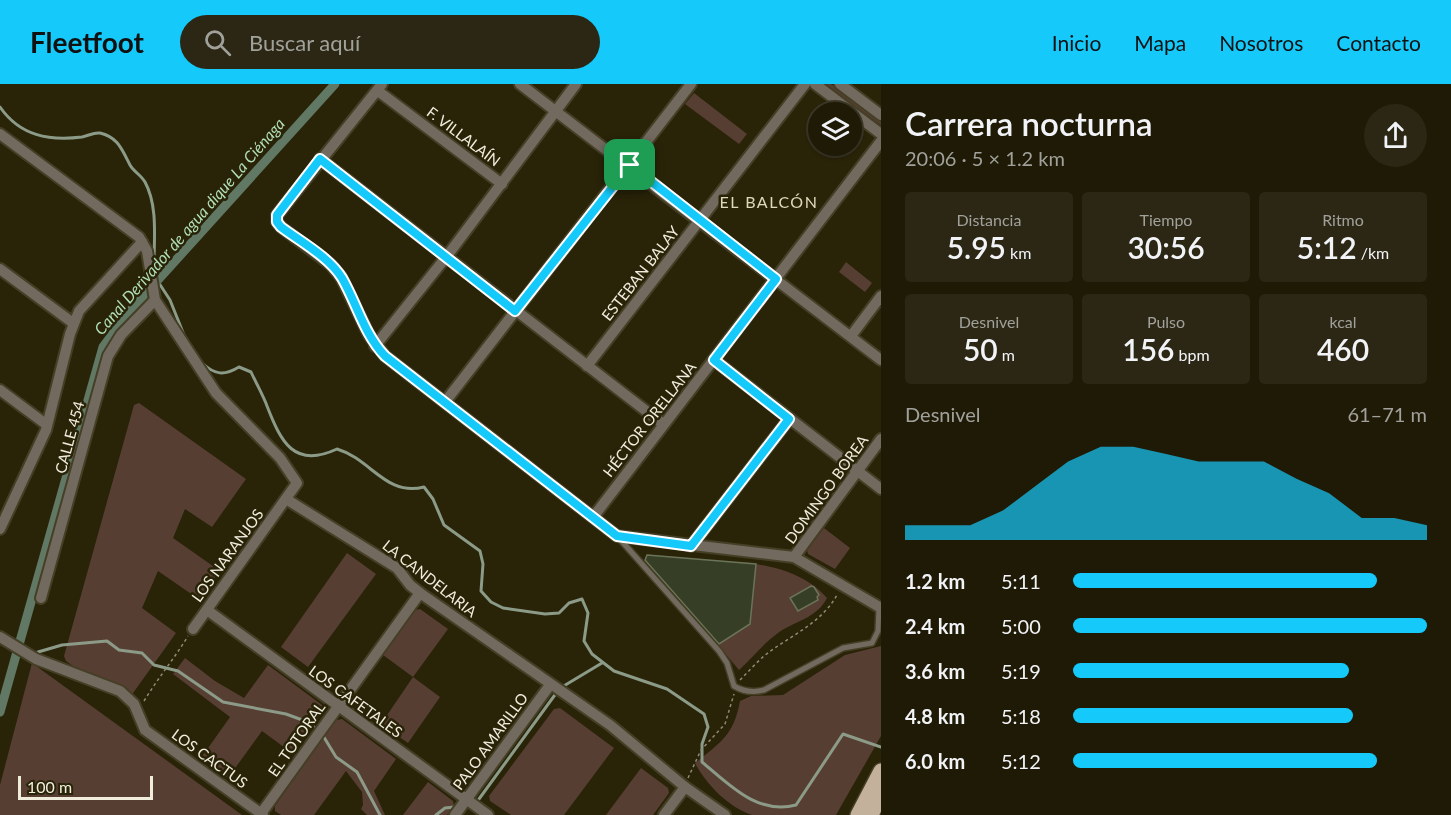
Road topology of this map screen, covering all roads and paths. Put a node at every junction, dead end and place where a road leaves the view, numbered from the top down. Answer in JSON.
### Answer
{"nodes":[{"id":1,"x":520,"y":84,"type":"edge"},
{"id":2,"x":576,"y":84,"type":"edge"},
{"id":3,"x":692,"y":84,"type":"edge"},
{"id":4,"x":805,"y":84,"type":"edge"},
{"id":5,"x":815,"y":84,"type":"edge"},
{"id":6,"x":840,"y":84,"type":"edge"},
{"id":7,"x":380,"y":87,"type":"edge"},
{"id":8,"x":556,"y":111,"type":"junction"},
{"id":9,"x":881,"y":115,"type":"edge"},
{"id":10,"x":0,"y":134,"type":"edge"},
{"id":11,"x":881,"y":134,"type":"edge"},
{"id":12,"x":881,"y":141,"type":"edge"},
{"id":13,"x":320,"y":159,"type":"junction"},
{"id":14,"x":630,"y":165,"type":"junction"},
{"id":15,"x":502,"y":184,"type":"junction"},
{"id":16,"x":700,"y":219,"type":"junction"},
{"id":17,"x":142,"y":242,"type":"junction"},
{"id":18,"x":447,"y":256,"type":"junction"},
{"id":19,"x":0,"y":268,"type":"edge"},
{"id":20,"x":776,"y":279,"type":"junction"},
{"id":21,"x":881,"y":296,"type":"edge"},
{"id":22,"x":155,"y":300,"type":"junction"},
{"id":23,"x":515,"y":311,"type":"junction"},
{"id":24,"x":73,"y":323,"type":"junction"},
{"id":25,"x":851,"y":336,"type":"junction"},
{"id":26,"x":375,"y":346,"type":"junction"},
{"id":27,"x":714,"y":360,"type":"junction"},
{"id":28,"x":881,"y":360,"type":"edge"},
{"id":29,"x":586,"y":366,"type":"junction"},
{"id":30,"x":0,"y":390,"type":"edge"},
{"id":31,"x":445,"y":402,"type":"junction"},
{"id":32,"x":789,"y":419,"type":"junction"},
{"id":33,"x":663,"y":424,"type":"junction"},
{"id":34,"x":47,"y":425,"type":"junction"},
{"id":35,"x":881,"y":439,"type":"edge"},
{"id":36,"x":857,"y":470,"type":"junction"},
{"id":37,"x":881,"y":489,"type":"edge"},
{"id":38,"x":286,"y":499,"type":"junction"},
{"id":39,"x":594,"y":516,"type":"junction"},
{"id":40,"x":1,"y":524,"type":"edge"},
{"id":41,"x":617,"y":536,"type":"junction"},
{"id":42,"x":691,"y":546,"type":"junction"},
{"id":43,"x":794,"y":557,"type":"junction"},
{"id":44,"x":829,"y":578,"type":"junction"},
{"id":45,"x":420,"y":593,"type":"junction"},
{"id":46,"x":41,"y":598,"type":"dead end"},
{"id":47,"x":880,"y":608,"type":"edge"},
{"id":48,"x":207,"y":610,"type":"junction"},
{"id":49,"x":193,"y":629,"type":"joint"},
{"id":50,"x":1,"y":638,"type":"edge"},
{"id":51,"x":881,"y":640,"type":"edge"},
{"id":52,"x":872,"y":643,"type":"junction"},
{"id":53,"x":549,"y":685,"type":"junction"},
{"id":54,"x":734,"y":687,"type":"junction"},
{"id":55,"x":337,"y":706,"type":"junction"},
{"id":56,"x":137,"y":712,"type":"junction"},
{"id":57,"x":881,"y":771,"type":"edge"},
{"id":58,"x":685,"y":787,"type":"junction"},
{"id":59,"x":881,"y":794,"type":"edge"},
{"id":60,"x":466,"y":800,"type":"junction"},
{"id":61,"x":261,"y":814,"type":"edge"},
{"id":62,"x":455,"y":815,"type":"edge"},
{"id":63,"x":488,"y":815,"type":"edge"},
{"id":64,"x":664,"y":815,"type":"edge"},
{"id":65,"x":725,"y":815,"type":"edge"},
{"id":66,"x":858,"y":815,"type":"edge"},
{"id":67,"x":871,"y":815,"type":"edge"}],
"edges":[{"from":1,"to":8,"type":"street"},
{"from":2,"to":8,"type":"street"},
{"from":3,"to":14,"type":"street"},
{"from":4,"to":16,"type":"street","name":"ESTEBAN BALAY"},
{"from":5,"to":11,"type":"street"},
{"from":6,"to":9,"type":"street"},
{"from":7,"to":13,"type":"street"},
{"from":7,"to":15,"type":"street","name":"F. VILLALAÍN"},
{"from":8,"to":14,"type":"street"},
{"from":8,"to":15,"type":"street"},
{"from":10,"to":17,"type":"street"},
{"from":12,"to":20,"type":"street","name":"HÉCTOR ORELLANA"},
{"from":13,"to":18,"type":"street"},
{"from":13,"to":26,"type":"street"},
{"from":14,"to":16,"type":"street"},
{"from":14,"to":23,"type":"street"},
{"from":15,"to":18,"type":"street"},
{"from":16,"to":20,"type":"street"},
{"from":16,"to":29,"type":"street","name":"ESTEBAN BALAY"},
{"from":17,"to":22,"type":"street"},
{"from":17,"to":24,"type":"street"},
{"from":18,"to":23,"type":"street"},
{"from":18,"to":26,"type":"street"},
{"from":19,"to":24,"type":"street"},
{"from":20,"to":25,"type":"street"},
{"from":20,"to":27,"type":"street","name":"HÉCTOR ORELLANA"},
{"from":21,"to":25,"type":"street"},
{"from":22,"to":38,"type":"street"},
{"from":22,"to":46,"type":"street","name":"CALLE 454"},
{"from":23,"to":29,"type":"street"},
{"from":23,"to":31,"type":"street"},
{"from":24,"to":34,"type":"street"},
{"from":25,"to":28,"type":"street"},
{"from":26,"to":31,"type":"street"},
{"from":27,"to":32,"type":"street"},
{"from":27,"to":33,"type":"street","name":"HÉCTOR ORELLANA"},
{"from":29,"to":33,"type":"street"},
{"from":30,"to":34,"type":"street"},
{"from":31,"to":39,"type":"street"},
{"from":32,"to":36,"type":"street"},
{"from":32,"to":42,"type":"street"},
{"from":33,"to":39,"type":"street","name":"HÉCTOR ORELLANA"},
{"from":34,"to":40,"type":"street"},
{"from":35,"to":36,"type":"street","name":"DOMINGO BOREA"},
{"from":36,"to":37,"type":"street"},
{"from":36,"to":43,"type":"street","name":"DOMINGO BOREA"},
{"from":38,"to":45,"type":"street","name":"LA CANDELARIA"},
{"from":38,"to":48,"type":"street","name":"LOS NARANJOS"},
{"from":39,"to":41,"type":"street"},
{"from":41,"to":42,"type":"street"},
{"from":41,"to":54,"type":"lane"},
{"from":42,"to":43,"type":"street"},
{"from":43,"to":44,"type":"street"},
{"from":44,"to":47,"type":"street"},
{"from":44,"to":54,"type":"path"},
{"from":45,"to":53,"type":"street","name":"LA CANDELARIA"},
{"from":45,"to":55,"type":"street","name":"EL TOTORAL"},
{"from":47,"to":52,"type":"lane"},
{"from":48,"to":49,"type":"street","name":"LOS NARANJOS"},
{"from":48,"to":55,"type":"street","name":"LOS CAFETALES"},
{"from":49,"to":56,"type":"path"},
{"from":50,"to":56,"type":"street"},
{"from":51,"to":52,"type":"lane"},
{"from":52,"to":54,"type":"lane"},
{"from":53,"to":58,"type":"street","name":"LA CANDELARIA"},
{"from":53,"to":60,"type":"street","name":"PALO AMARILLO"},
{"from":54,"to":58,"type":"path"},
{"from":55,"to":60,"type":"street","name":"LOS CAFETALES"},
{"from":55,"to":61,"type":"street","name":"EL TOTORAL"},
{"from":56,"to":61,"type":"street","name":"LOS CACTUS"},
{"from":57,"to":66,"type":"main road"},
{"from":58,"to":64,"type":"street"},
{"from":58,"to":65,"type":"street","name":"LA CANDELARIA"},
{"from":59,"to":67,"type":"main road"},
{"from":60,"to":62,"type":"street","name":"PALO AMARILLO"},
{"from":60,"to":63,"type":"street","name":"LOS CAFETALES"}]}
